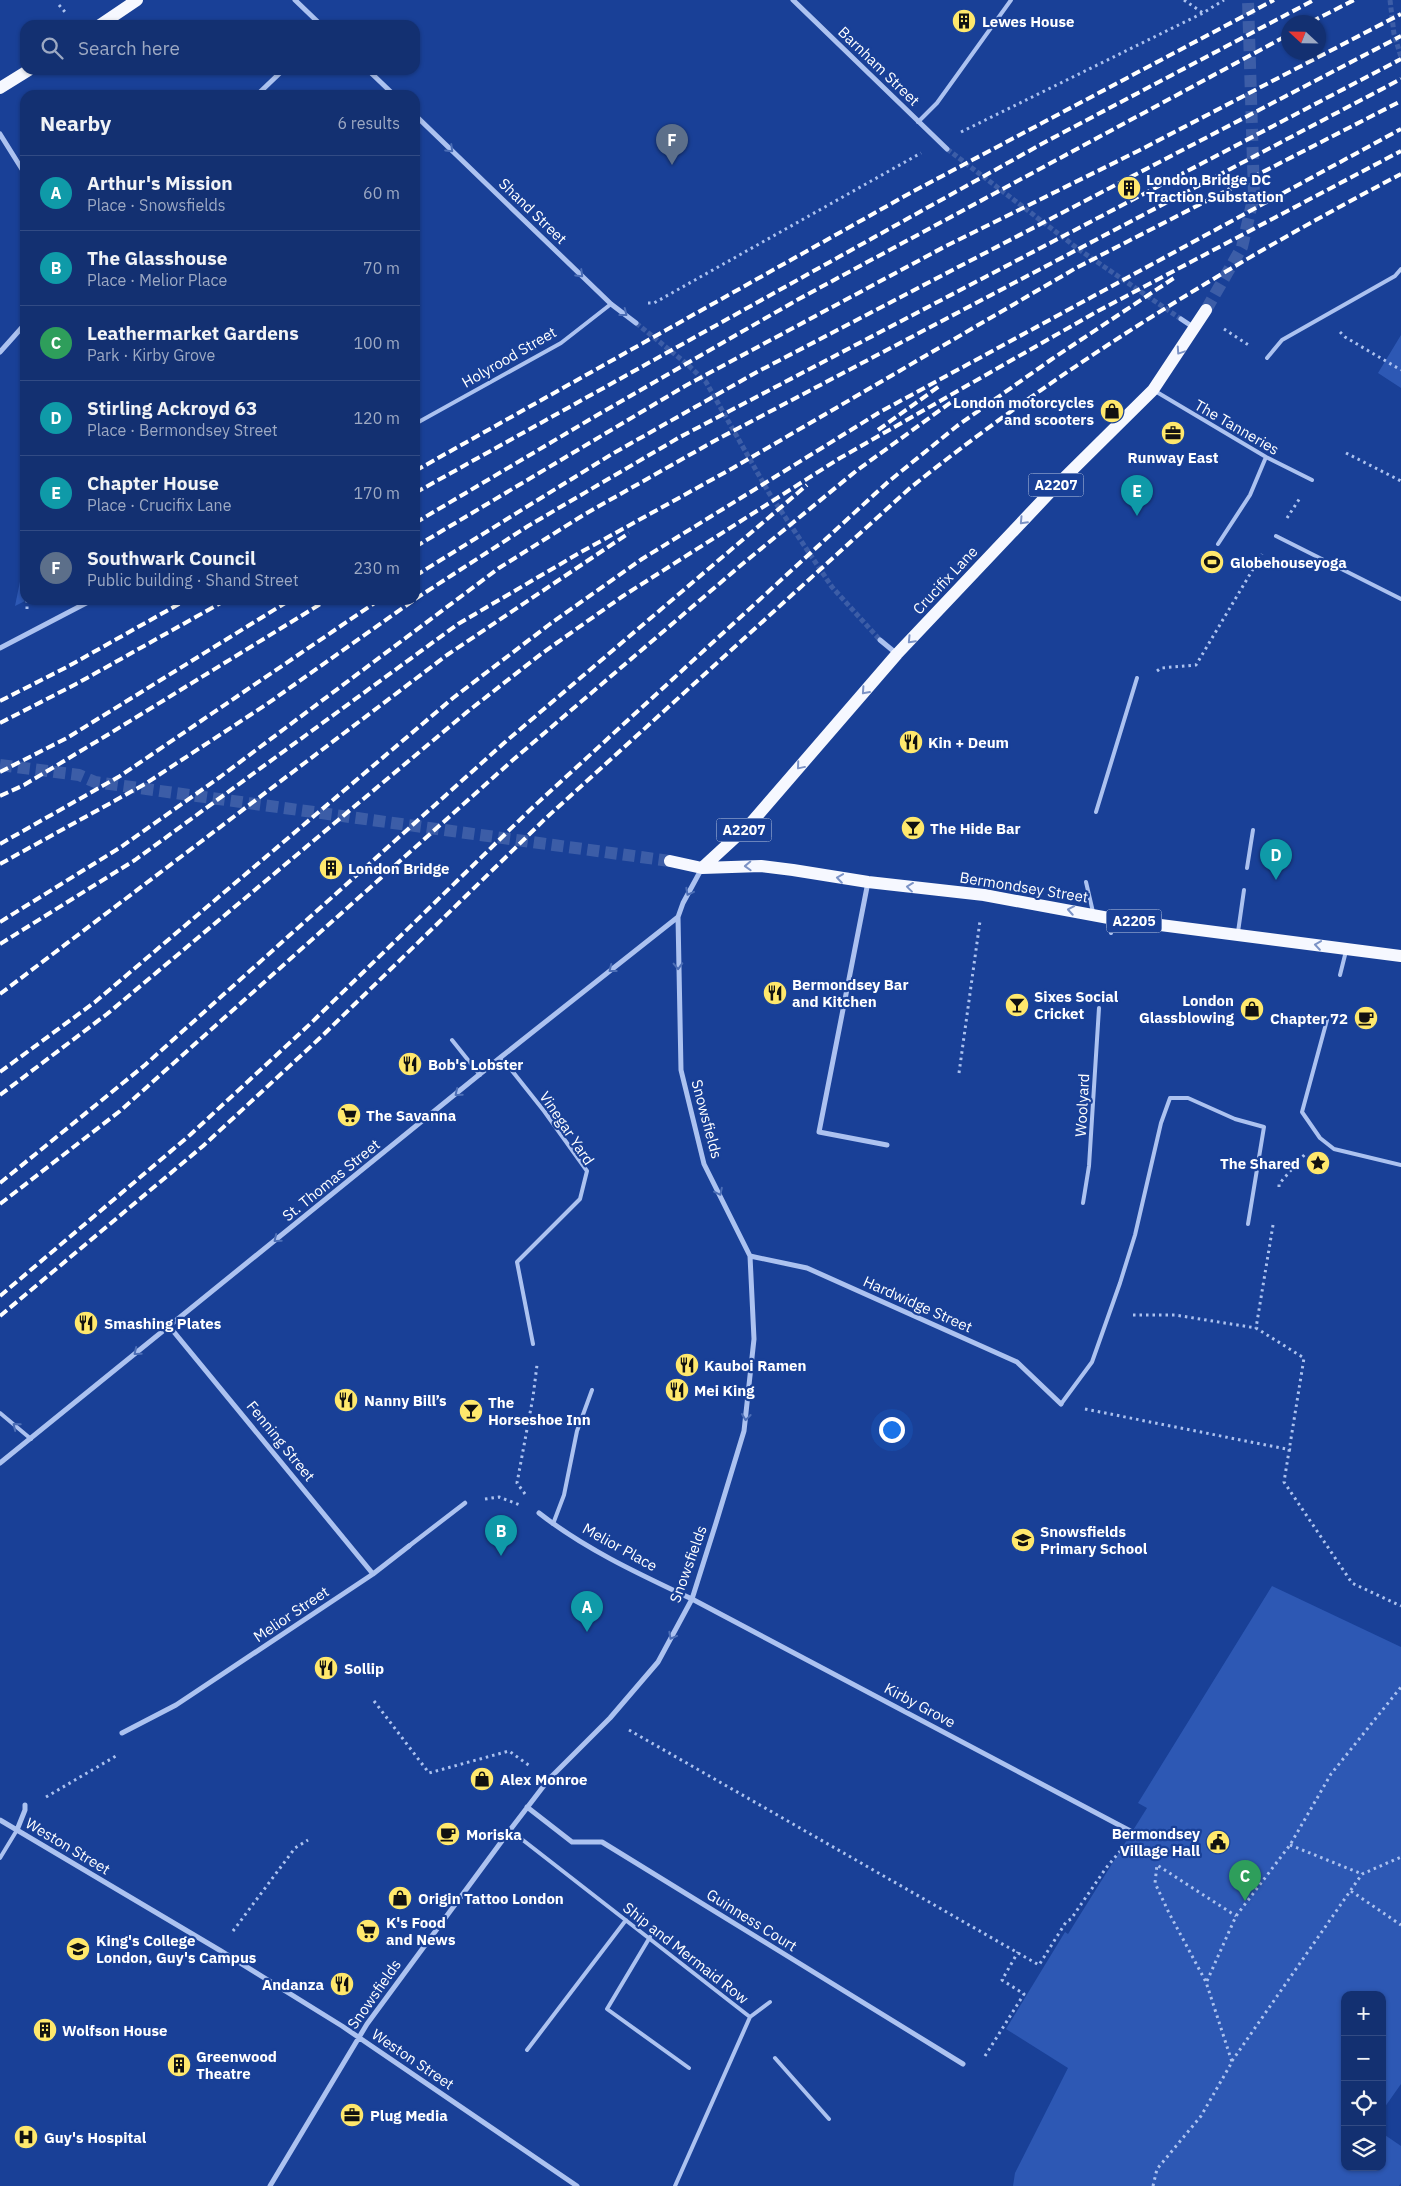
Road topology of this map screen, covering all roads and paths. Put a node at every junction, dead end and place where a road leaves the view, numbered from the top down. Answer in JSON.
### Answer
{"nodes":[{"id":1,"x":137,"y":0,"type":"edge"},
{"id":2,"x":296,"y":0,"type":"edge"},
{"id":3,"x":793,"y":0,"type":"edge"},
{"id":4,"x":1011,"y":0,"type":"edge"},
{"id":5,"x":1184,"y":0,"type":"edge"},
{"id":6,"x":1224,"y":0,"type":"edge"},
{"id":7,"x":60,"y":5,"type":"dead end"},
{"id":8,"x":65,"y":12,"type":"dead end"},
{"id":9,"x":1203,"y":14,"type":"junction"},
{"id":10,"x":107,"y":20,"type":"edge"},
{"id":11,"x":316,"y":20,"type":"edge"},
{"id":12,"x":21,"y":75,"type":"edge"},
{"id":13,"x":278,"y":75,"type":"edge"},
{"id":14,"x":373,"y":75,"type":"edge"},
{"id":15,"x":0,"y":88,"type":"edge"},
{"id":16,"x":262,"y":90,"type":"edge"},
{"id":17,"x":389,"y":90,"type":"edge"},
{"id":18,"x":420,"y":120,"type":"edge"},
{"id":19,"x":918,"y":122,"type":"junction"},
{"id":20,"x":0,"y":134,"type":"edge"},
{"id":21,"x":940,"y":142,"type":"junction"},
{"id":22,"x":947,"y":149,"type":"tunnel mouth"},
{"id":23,"x":20,"y":166,"type":"edge"},
{"id":24,"x":1401,"y":269,"type":"edge"},
{"id":25,"x":612,"y":304,"type":"junction"},
{"id":26,"x":1205,"y":313,"type":"joint"},
{"id":27,"x":1324,"y":315,"type":"junction"},
{"id":28,"x":1181,"y":319,"type":"tunnel mouth"},
{"id":29,"x":636,"y":323,"type":"tunnel mouth"},
{"id":30,"x":1195,"y":328,"type":"junction"},
{"id":31,"x":20,"y":330,"type":"edge"},
{"id":32,"x":0,"y":352,"type":"edge"},
{"id":33,"x":1267,"y":358,"type":"joint"},
{"id":34,"x":1401,"y":370,"type":"edge"},
{"id":35,"x":1153,"y":390,"type":"junction"},
{"id":36,"x":420,"y":421,"type":"edge"},
{"id":37,"x":1346,"y":453,"type":"dead end"},
{"id":38,"x":1266,"y":458,"type":"junction"},
{"id":39,"x":1312,"y":480,"type":"joint"},
{"id":40,"x":1401,"y":481,"type":"edge"},
{"id":41,"x":1276,"y":536,"type":"junction"},
{"id":42,"x":1218,"y":544,"type":"dead end"},
{"id":43,"x":1401,"y":599,"type":"edge"},
{"id":44,"x":82,"y":605,"type":"edge"},
{"id":45,"x":880,"y":640,"type":"tunnel mouth"},
{"id":46,"x":0,"y":648,"type":"edge"},
{"id":47,"x":897,"y":654,"type":"junction"},
{"id":48,"x":1137,"y":678,"type":"dead end"},
{"id":49,"x":1135,"y":684,"type":"junction"},
{"id":50,"x":1096,"y":812,"type":"dead end"},
{"id":51,"x":1253,"y":830,"type":"dead end"},
{"id":52,"x":670,"y":861,"type":"tunnel mouth"},
{"id":53,"x":702,"y":868,"type":"junction"},
{"id":54,"x":1247,"y":868,"type":"dead end"},
{"id":55,"x":868,"y":882,"type":"junction"},
{"id":56,"x":1086,"y":882,"type":"dead end"},
{"id":57,"x":1244,"y":890,"type":"dead end"},
{"id":58,"x":984,"y":895,"type":"junction"},
{"id":59,"x":1093,"y":914,"type":"junction"},
{"id":60,"x":678,"y":918,"type":"junction"},
{"id":61,"x":1114,"y":919,"type":"junction"},
{"id":62,"x":1111,"y":933,"type":"dead end"},
{"id":63,"x":1238,"y":935,"type":"junction"},
{"id":64,"x":1347,"y":949,"type":"junction"},
{"id":65,"x":1401,"y":956,"type":"edge"},
{"id":66,"x":1340,"y":975,"type":"dead end"},
{"id":67,"x":1099,"y":1008,"type":"dead end"},
{"id":68,"x":1327,"y":1020,"type":"dead end"},
{"id":69,"x":452,"y":1040,"type":"dead end"},
{"id":70,"x":501,"y":1057,"type":"junction"},
{"id":71,"x":959,"y":1073,"type":"dead end"},
{"id":72,"x":480,"y":1075,"type":"junction"},
{"id":73,"x":1320,"y":1138,"type":"junction"},
{"id":74,"x":887,"y":1144,"type":"dead end"},
{"id":75,"x":1401,"y":1165,"type":"edge"},
{"id":76,"x":1278,"y":1193,"type":"dead end"},
{"id":77,"x":1083,"y":1203,"type":"dead end"},
{"id":78,"x":1273,"y":1222,"type":"dead end"},
{"id":79,"x":1248,"y":1224,"type":"dead end"},
{"id":80,"x":750,"y":1256,"type":"junction"},
{"id":81,"x":1130,"y":1315,"type":"dead end"},
{"id":82,"x":169,"y":1326,"type":"junction"},
{"id":83,"x":1256,"y":1328,"type":"junction"},
{"id":84,"x":533,"y":1344,"type":"joint"},
{"id":85,"x":592,"y":1390,"type":"dead end"},
{"id":86,"x":1086,"y":1400,"type":"dead end"},
{"id":87,"x":1061,"y":1404,"type":"joint"},
{"id":88,"x":0,"y":1413,"type":"edge"},
{"id":89,"x":31,"y":1439,"type":"junction"},
{"id":90,"x":1291,"y":1450,"type":"junction"},
{"id":91,"x":0,"y":1463,"type":"edge"},
{"id":92,"x":465,"y":1502,"type":"joint"},
{"id":93,"x":539,"y":1513,"type":"junction"},
{"id":94,"x":553,"y":1524,"type":"junction"},
{"id":95,"x":409,"y":1546,"type":"joint"},
{"id":96,"x":373,"y":1574,"type":"junction"},
{"id":97,"x":692,"y":1599,"type":"junction"},
{"id":98,"x":1401,"y":1606,"type":"edge"},
{"id":99,"x":1401,"y":1686,"type":"edge"},
{"id":100,"x":374,"y":1701,"type":"dead end"},
{"id":101,"x":610,"y":1718,"type":"junction"},
{"id":102,"x":122,"y":1733,"type":"dead end"},
{"id":103,"x":122,"y":1752,"type":"dead end"},
{"id":104,"x":549,"y":1779,"type":"junction"},
{"id":105,"x":25,"y":1807,"type":"joint"},
{"id":106,"x":527,"y":1807,"type":"junction"},
{"id":107,"x":1,"y":1821,"type":"edge"},
{"id":108,"x":17,"y":1830,"type":"junction"},
{"id":109,"x":510,"y":1830,"type":"junction"},
{"id":110,"x":1136,"y":1834,"type":"joint"},
{"id":111,"x":308,"y":1840,"type":"dead end"},
{"id":112,"x":1290,"y":1845,"type":"junction"},
{"id":113,"x":1401,"y":1857,"type":"edge"},
{"id":114,"x":0,"y":1858,"type":"edge"},
{"id":115,"x":1362,"y":1874,"type":"junction"},
{"id":116,"x":1351,"y":1892,"type":"junction"},
{"id":117,"x":1236,"y":1916,"type":"junction"},
{"id":118,"x":626,"y":1920,"type":"junction"},
{"id":119,"x":1401,"y":1925,"type":"edge"},
{"id":120,"x":650,"y":1937,"type":"junction"},
{"id":121,"x":221,"y":1950,"type":"junction"},
{"id":122,"x":1018,"y":1952,"type":"junction"},
{"id":123,"x":1206,"y":1982,"type":"junction"},
{"id":124,"x":770,"y":2002,"type":"dead end"},
{"id":125,"x":750,"y":2017,"type":"junction"},
{"id":126,"x":996,"y":2036,"type":"dead end"},
{"id":127,"x":358,"y":2037,"type":"junction"},
{"id":128,"x":526,"y":2050,"type":"dead end"},
{"id":129,"x":774,"y":2058,"type":"dead end"},
{"id":130,"x":1232,"y":2062,"type":"junction"},
{"id":131,"x":963,"y":2064,"type":"dead end"},
{"id":132,"x":689,"y":2068,"type":"dead end"},
{"id":133,"x":828,"y":2119,"type":"dead end"},
{"id":134,"x":270,"y":2186,"type":"edge"},
{"id":135,"x":577,"y":2186,"type":"edge"},
{"id":136,"x":675,"y":2186,"type":"edge"},
{"id":137,"x":1153,"y":2186,"type":"edge"}],
"edges":[{"from":1,"to":10,"type":"main road"},
{"from":2,"to":11,"type":"street"},
{"from":3,"to":19,"type":"street","name":"Barnham Street"},
{"from":4,"to":19,"type":"lane"},
{"from":5,"to":9,"type":"path"},
{"from":6,"to":9,"type":"path"},
{"from":7,"to":8,"type":"path"},
{"from":9,"to":21,"type":"path"},
{"from":12,"to":15,"type":"main road"},
{"from":13,"to":16,"type":"street"},
{"from":14,"to":17,"type":"street"},
{"from":18,"to":25,"type":"street","name":"Shand Street","one_way":true},
{"from":19,"to":21,"type":"street","name":"Barnham Street"},
{"from":20,"to":23,"type":"street"},
{"from":21,"to":22,"type":"street","name":"Barnham Street"},
{"from":21,"to":25,"type":"path"},
{"from":24,"to":27,"type":"lane"},
{"from":25,"to":29,"type":"street","name":"Shand Street","one_way":true},
{"from":25,"to":36,"type":"lane","name":"Holyrood Street"},
{"from":26,"to":30,"type":"main road","name":"Crucifix Lane","number":"A2207"},
{"from":26,"to":33,"type":"path"},
{"from":27,"to":33,"type":"lane"},
{"from":27,"to":34,"type":"path"},
{"from":28,"to":30,"type":"street"},
{"from":30,"to":35,"type":"main road","name":"Crucifix Lane","number":"A2207","one_way":true},
{"from":31,"to":32,"type":"street"},
{"from":35,"to":38,"type":"lane","name":"The Tanneries"},
{"from":35,"to":47,"type":"main road","name":"Crucifix Lane","number":"A2207","one_way":true},
{"from":37,"to":40,"type":"path"},
{"from":38,"to":39,"type":"lane","name":"The Tanneries"},
{"from":38,"to":42,"type":"lane"},
{"from":39,"to":41,"type":"path"},
{"from":41,"to":43,"type":"lane"},
{"from":41,"to":49,"type":"path"},
{"from":44,"to":46,"type":"street"},
{"from":45,"to":47,"type":"street"},
{"from":47,"to":53,"type":"main road","name":"Crucifix Lane","number":"A2207","one_way":true},
{"from":48,"to":49,"type":"lane"},
{"from":49,"to":50,"type":"lane"},
{"from":51,"to":54,"type":"lane"},
{"from":52,"to":53,"type":"main road","name":"Bermondsey Street","number":"A2205"},
{"from":55,"to":53,"type":"main road","name":"Bermondsey Street","number":"A2205","one_way":true},
{"from":53,"to":60,"type":"street","name":"Snowsfields","one_way":true},
{"from":58,"to":55,"type":"main road","name":"Bermondsey Street","number":"A2205","one_way":true},
{"from":55,"to":74,"type":"street"},
{"from":56,"to":59,"type":"lane"},
{"from":57,"to":63,"type":"lane"},
{"from":59,"to":58,"type":"main road","name":"Bermondsey Street","number":"A2205","one_way":true},
{"from":58,"to":71,"type":"path"},
{"from":59,"to":61,"type":"main road","name":"Bermondsey Street","number":"A2205"},
{"from":60,"to":70,"type":"street","name":"St. Thomas Street","one_way":true},
{"from":60,"to":80,"type":"street","name":"Snowsfields","one_way":true},
{"from":61,"to":62,"type":"lane"},
{"from":61,"to":63,"type":"main road","name":"Bermondsey Street","number":"A2205"},
{"from":64,"to":63,"type":"main road","name":"Bermondsey Street","number":"A2205","one_way":true},
{"from":64,"to":65,"type":"main road","name":"Bermondsey Street","number":"A2205"},
{"from":64,"to":66,"type":"lane"},
{"from":67,"to":77,"type":"lane","name":"Woolyard"},
{"from":68,"to":73,"type":"lane"},
{"from":69,"to":72,"type":"lane"},
{"from":70,"to":72,"type":"street","name":"St. Thomas Street"},
{"from":70,"to":84,"type":"lane","name":"Vinegar Yard"},
{"from":72,"to":82,"type":"street","name":"St. Thomas Street","one_way":true},
{"from":73,"to":75,"type":"lane"},
{"from":73,"to":76,"type":"path"},
{"from":78,"to":83,"type":"path"},
{"from":79,"to":87,"type":"lane"},
{"from":80,"to":87,"type":"street","name":"Hardwidge Street"},
{"from":80,"to":97,"type":"street","name":"Snowsfields","one_way":true},
{"from":81,"to":83,"type":"path"},
{"from":82,"to":89,"type":"street","name":"St. Thomas Street","one_way":true},
{"from":82,"to":96,"type":"street","name":"Fenning Street"},
{"from":83,"to":90,"type":"path"},
{"from":84,"to":93,"type":"path"},
{"from":85,"to":94,"type":"lane"},
{"from":86,"to":90,"type":"path"},
{"from":89,"to":88,"type":"lane","one_way":true},
{"from":89,"to":91,"type":"street","name":"St. Thomas Street"},
{"from":90,"to":98,"type":"path"},
{"from":92,"to":93,"type":"path"},
{"from":92,"to":95,"type":"street","name":"Melior Street"},
{"from":93,"to":94,"type":"street","name":"Melior Place"},
{"from":94,"to":97,"type":"street","name":"Melior Place"},
{"from":95,"to":96,"type":"street","name":"Melior Street"},
{"from":96,"to":102,"type":"street","name":"Melior Street"},
{"from":97,"to":101,"type":"street","name":"Snowsfields","one_way":true},
{"from":97,"to":110,"type":"street","name":"Kirby Grove"},
{"from":99,"to":112,"type":"path"},
{"from":100,"to":104,"type":"path"},
{"from":101,"to":104,"type":"street","name":"Snowsfields"},
{"from":101,"to":122,"type":"path"},
{"from":103,"to":105,"type":"path"},
{"from":104,"to":106,"type":"street","name":"Snowsfields"},
{"from":105,"to":108,"type":"street"},
{"from":106,"to":109,"type":"street","name":"Snowsfields"},
{"from":106,"to":131,"type":"street","name":"Guinness Court"},
{"from":107,"to":108,"type":"street","name":"Weston Street"},
{"from":108,"to":114,"type":"lane"},
{"from":108,"to":121,"type":"street","name":"Weston Street"},
{"from":109,"to":118,"type":"lane","name":"Ship and Mermaid Row"},
{"from":109,"to":127,"type":"street","name":"Snowsfields"},
{"from":110,"to":122,"type":"path"},
{"from":111,"to":121,"type":"path"},
{"from":112,"to":115,"type":"path"},
{"from":112,"to":117,"type":"path"},
{"from":113,"to":115,"type":"path"},
{"from":115,"to":116,"type":"path"},
{"from":116,"to":119,"type":"path"},
{"from":116,"to":130,"type":"path"},
{"from":117,"to":123,"type":"path"},
{"from":117,"to":123,"type":"path"},
{"from":118,"to":120,"type":"lane","name":"Ship and Mermaid Row"},
{"from":118,"to":128,"type":"lane"},
{"from":120,"to":125,"type":"lane","name":"Ship and Mermaid Row"},
{"from":120,"to":132,"type":"lane"},
{"from":121,"to":127,"type":"street","name":"Weston Street"},
{"from":122,"to":126,"type":"path"},
{"from":123,"to":130,"type":"path"},
{"from":124,"to":125,"type":"lane"},
{"from":125,"to":136,"type":"lane","name":"Ship and Mermaid Row"},
{"from":127,"to":134,"type":"street","name":"Snowsfields"},
{"from":127,"to":135,"type":"street","name":"Weston Street"},
{"from":129,"to":133,"type":"lane"},
{"from":130,"to":137,"type":"path"}]}
